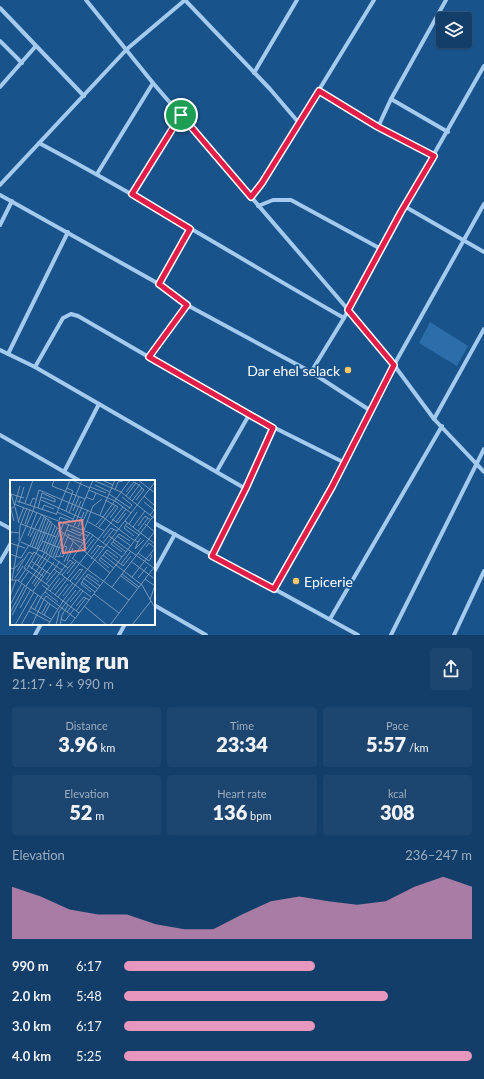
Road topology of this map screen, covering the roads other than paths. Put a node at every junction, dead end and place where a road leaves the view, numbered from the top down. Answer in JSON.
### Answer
{"nodes":[{"id":1,"x":185,"y":0,"type":"edge"},
{"id":2,"x":297,"y":0,"type":"edge"},
{"id":3,"x":374,"y":0,"type":"edge"},
{"id":4,"x":446,"y":0,"type":"edge"},
{"id":5,"x":88,"y":1,"type":"edge"},
{"id":6,"x":0,"y":8,"type":"edge"},
{"id":7,"x":0,"y":41,"type":"edge"},
{"id":8,"x":36,"y":47,"type":"junction"},
{"id":9,"x":127,"y":49,"type":"junction"},
{"id":10,"x":22,"y":62,"type":"junction"},
{"id":11,"x":484,"y":67,"type":"edge"},
{"id":12,"x":254,"y":73,"type":"junction"},
{"id":13,"x":153,"y":83,"type":"junction"},
{"id":14,"x":0,"y":87,"type":"edge"},
{"id":15,"x":319,"y":91,"type":"junction"},
{"id":16,"x":84,"y":96,"type":"junction"},
{"id":17,"x":391,"y":99,"type":"junction"},
{"id":18,"x":181,"y":115,"type":"junction"},
{"id":19,"x":299,"y":123,"type":"junction"},
{"id":20,"x":378,"y":127,"type":"junction"},
{"id":21,"x":448,"y":132,"type":"junction"},
{"id":22,"x":39,"y":143,"type":"junction"},
{"id":23,"x":434,"y":156,"type":"junction"},
{"id":24,"x":97,"y":174,"type":"junction"},
{"id":25,"x":0,"y":185,"type":"edge"},
{"id":26,"x":132,"y":194,"type":"junction"},
{"id":27,"x":0,"y":195,"type":"edge"},
{"id":28,"x":251,"y":197,"type":"junction"},
{"id":29,"x":12,"y":201,"type":"junction"},
{"id":30,"x":484,"y":204,"type":"edge"},
{"id":31,"x":258,"y":206,"type":"junction"},
{"id":32,"x":404,"y":206,"type":"junction"},
{"id":33,"x":0,"y":226,"type":"edge"},
{"id":34,"x":190,"y":229,"type":"junction"},
{"id":35,"x":68,"y":232,"type":"junction"},
{"id":36,"x":463,"y":240,"type":"junction"},
{"id":37,"x":381,"y":249,"type":"junction"},
{"id":38,"x":484,"y":252,"type":"edge"},
{"id":39,"x":159,"y":284,"type":"junction"},
{"id":40,"x":187,"y":305,"type":"junction"},
{"id":41,"x":348,"y":310,"type":"junction"},
{"id":42,"x":344,"y":318,"type":"junction"},
{"id":43,"x":484,"y":329,"type":"edge"},
{"id":44,"x":0,"y":350,"type":"edge"},
{"id":45,"x":8,"y":354,"type":"junction"},
{"id":46,"x":149,"y":357,"type":"junction"},
{"id":47,"x":394,"y":365,"type":"junction"},
{"id":48,"x":35,"y":367,"type":"junction"},
{"id":49,"x":311,"y":372,"type":"junction"},
{"id":50,"x":99,"y":404,"type":"junction"},
{"id":51,"x":371,"y":411,"type":"junction"},
{"id":52,"x":249,"y":416,"type":"junction"},
{"id":53,"x":434,"y":419,"type":"junction"},
{"id":54,"x":442,"y":426,"type":"junction"},
{"id":55,"x":273,"y":428,"type":"junction"},
{"id":56,"x":0,"y":435,"type":"edge"},
{"id":57,"x":484,"y":449,"type":"edge"},
{"id":58,"x":345,"y":463,"type":"junction"},
{"id":59,"x":476,"y":464,"type":"junction"},
{"id":60,"x":217,"y":471,"type":"junction"},
{"id":61,"x":64,"y":472,"type":"junction"},
{"id":62,"x":484,"y":472,"type":"edge"},
{"id":63,"x":78,"y":480,"type":"edge"},
{"id":64,"x":246,"y":488,"type":"junction"},
{"id":65,"x":0,"y":523,"type":"edge"},
{"id":66,"x":155,"y":524,"type":"edge"},
{"id":67,"x":10,"y":529,"type":"edge"},
{"id":68,"x":175,"y":534,"type":"junction"},
{"id":69,"x":10,"y":545,"type":"edge"},
{"id":70,"x":212,"y":556,"type":"junction"},
{"id":71,"x":0,"y":562,"type":"edge"},
{"id":72,"x":155,"y":570,"type":"edge"},
{"id":73,"x":484,"y":571,"type":"edge"},
{"id":74,"x":274,"y":589,"type":"junction"},
{"id":75,"x":155,"y":606,"type":"edge"},
{"id":76,"x":330,"y":620,"type":"junction"},
{"id":77,"x":40,"y":625,"type":"edge"},
{"id":78,"x":124,"y":625,"type":"edge"},
{"id":79,"x":35,"y":635,"type":"edge"},
{"id":80,"x":119,"y":635,"type":"edge"},
{"id":81,"x":206,"y":635,"type":"edge"},
{"id":82,"x":358,"y":635,"type":"edge"},
{"id":83,"x":391,"y":635,"type":"edge"},
{"id":84,"x":454,"y":635,"type":"edge"}],
"edges":[{"from":1,"to":9,"type":"street"},
{"from":1,"to":12,"type":"street"},
{"from":2,"to":12,"type":"street"},
{"from":3,"to":15,"type":"street"},
{"from":4,"to":17,"type":"street"},
{"from":5,"to":9,"type":"street"},
{"from":6,"to":8,"type":"street"},
{"from":7,"to":10,"type":"street"},
{"from":8,"to":10,"type":"street"},
{"from":8,"to":16,"type":"street"},
{"from":9,"to":13,"type":"street"},
{"from":9,"to":16,"type":"street"},
{"from":10,"to":14,"type":"street"},
{"from":11,"to":21,"type":"street"},
{"from":12,"to":19,"type":"street"},
{"from":13,"to":18,"type":"street"},
{"from":13,"to":24,"type":"street"},
{"from":15,"to":19,"type":"street"},
{"from":15,"to":20,"type":"street"},
{"from":16,"to":22,"type":"street"},
{"from":17,"to":20,"type":"street"},
{"from":17,"to":21,"type":"street"},
{"from":18,"to":26,"type":"street"},
{"from":18,"to":28,"type":"street"},
{"from":19,"to":28,"type":"street"},
{"from":20,"to":23,"type":"street"},
{"from":21,"to":23,"type":"street"},
{"from":22,"to":24,"type":"street"},
{"from":22,"to":25,"type":"street"},
{"from":23,"to":32,"type":"street"},
{"from":24,"to":26,"type":"street"},
{"from":26,"to":34,"type":"street"},
{"from":27,"to":29,"type":"street"},
{"from":28,"to":31,"type":"street"},
{"from":29,"to":33,"type":"street"},
{"from":29,"to":35,"type":"street"},
{"from":30,"to":36,"type":"street"},
{"from":31,"to":37,"type":"street"},
{"from":31,"to":41,"type":"street"},
{"from":32,"to":36,"type":"street"},
{"from":32,"to":37,"type":"street"},
{"from":34,"to":39,"type":"street"},
{"from":34,"to":42,"type":"street"},
{"from":35,"to":39,"type":"street"},
{"from":35,"to":45,"type":"street"},
{"from":36,"to":38,"type":"street"},
{"from":36,"to":47,"type":"street"},
{"from":37,"to":41,"type":"street"},
{"from":39,"to":40,"type":"street"},
{"from":40,"to":46,"type":"street"},
{"from":40,"to":49,"type":"street"},
{"from":41,"to":42,"type":"street"},
{"from":41,"to":47,"type":"street"},
{"from":42,"to":49,"type":"street"},
{"from":43,"to":53,"type":"street"},
{"from":44,"to":45,"type":"street"},
{"from":45,"to":48,"type":"street"},
{"from":46,"to":48,"type":"street"},
{"from":46,"to":52,"type":"street"},
{"from":47,"to":51,"type":"street"},
{"from":47,"to":53,"type":"street"},
{"from":48,"to":50,"type":"street"},
{"from":49,"to":51,"type":"street"},
{"from":50,"to":60,"type":"street"},
{"from":50,"to":61,"type":"street"},
{"from":51,"to":58,"type":"street"},
{"from":52,"to":55,"type":"street"},
{"from":52,"to":60,"type":"street"},
{"from":53,"to":54,"type":"street"},
{"from":54,"to":59,"type":"street"},
{"from":54,"to":76,"type":"street"},
{"from":55,"to":58,"type":"street"},
{"from":55,"to":64,"type":"street"},
{"from":56,"to":61,"type":"street"},
{"from":57,"to":59,"type":"street"},
{"from":58,"to":74,"type":"street"},
{"from":59,"to":62,"type":"street"},
{"from":59,"to":83,"type":"street"},
{"from":60,"to":64,"type":"street"},
{"from":61,"to":63,"type":"street"},
{"from":64,"to":70,"type":"street"},
{"from":65,"to":67,"type":"street"},
{"from":66,"to":68,"type":"street"},
{"from":68,"to":70,"type":"street"},
{"from":68,"to":72,"type":"street"},
{"from":69,"to":71,"type":"street"},
{"from":70,"to":74,"type":"street"},
{"from":73,"to":84,"type":"street"},
{"from":74,"to":76,"type":"street"},
{"from":75,"to":81,"type":"street"},
{"from":76,"to":82,"type":"street"},
{"from":77,"to":79,"type":"street"},
{"from":78,"to":80,"type":"street"}]}
